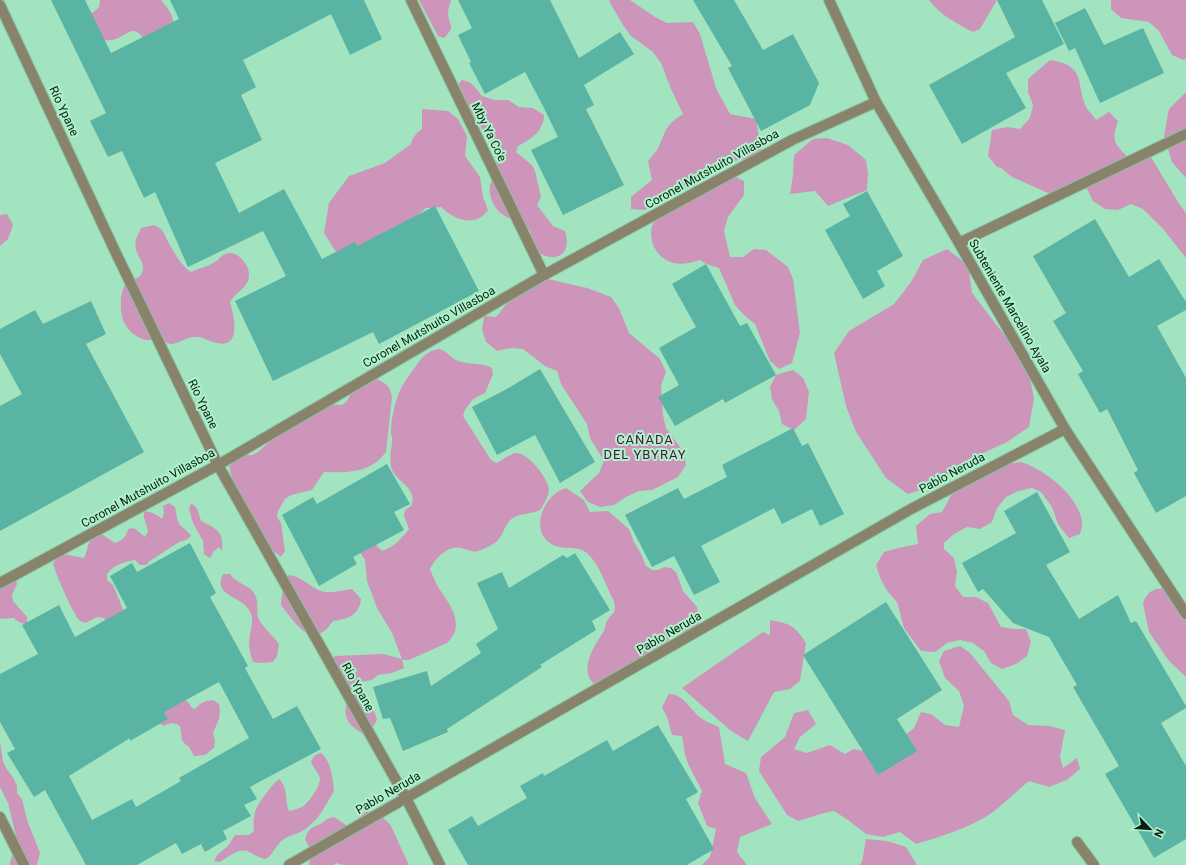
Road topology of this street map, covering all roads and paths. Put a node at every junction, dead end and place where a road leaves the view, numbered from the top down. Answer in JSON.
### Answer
{"nodes":[{"id":1,"x":411,"y":0,"type":"edge"},
{"id":2,"x":829,"y":0,"type":"edge"},
{"id":3,"x":0,"y":5,"type":"edge"},
{"id":4,"x":876,"y":102,"type":"junction"},
{"id":5,"x":1186,"y":134,"type":"edge"},
{"id":6,"x":959,"y":243,"type":"junction"},
{"id":7,"x":544,"y":275,"type":"junction"},
{"id":8,"x":1065,"y":428,"type":"junction"},
{"id":9,"x":218,"y":465,"type":"junction"},
{"id":10,"x":0,"y":583,"type":"edge"},
{"id":11,"x":1186,"y":614,"type":"edge"},
{"id":12,"x":406,"y":798,"type":"junction"},
{"id":13,"x":0,"y":817,"type":"edge"},
{"id":14,"x":1077,"y":842,"type":"dead end"},
{"id":15,"x":24,"y":865,"type":"edge"},
{"id":16,"x":289,"y":865,"type":"edge"},
{"id":17,"x":440,"y":865,"type":"edge"},
{"id":18,"x":1094,"y":865,"type":"edge"}],
"edges":[{"from":1,"to":7,"type":"street","name":"Mby Ya Co'e"},
{"from":2,"to":4,"type":"street","name":"Subteniente Marcelino Ayala"},
{"from":3,"to":9,"type":"street","name":"Río Ypane"},
{"from":4,"to":6,"type":"street","name":"Subteniente Marcelino Ayala"},
{"from":4,"to":7,"type":"street","name":"Coronel Mutshuito Villasboa"},
{"from":5,"to":6,"type":"street"},
{"from":6,"to":8,"type":"street","name":"Subteniente Marcelino Ayala"},
{"from":7,"to":9,"type":"street","name":"Coronel Mutshuito Villasboa"},
{"from":8,"to":11,"type":"street","name":"Subteniente Marcelino Ayala"},
{"from":8,"to":12,"type":"street","name":"Pablo Neruda"},
{"from":9,"to":10,"type":"street","name":"Coronel Mutshuito Villasboa"},
{"from":9,"to":12,"type":"street","name":"Río Ypane"},
{"from":12,"to":16,"type":"street","name":"Pablo Neruda"},
{"from":12,"to":17,"type":"street","name":"Río Ypane"},
{"from":13,"to":15,"type":"street"},
{"from":14,"to":18,"type":"street"}]}
